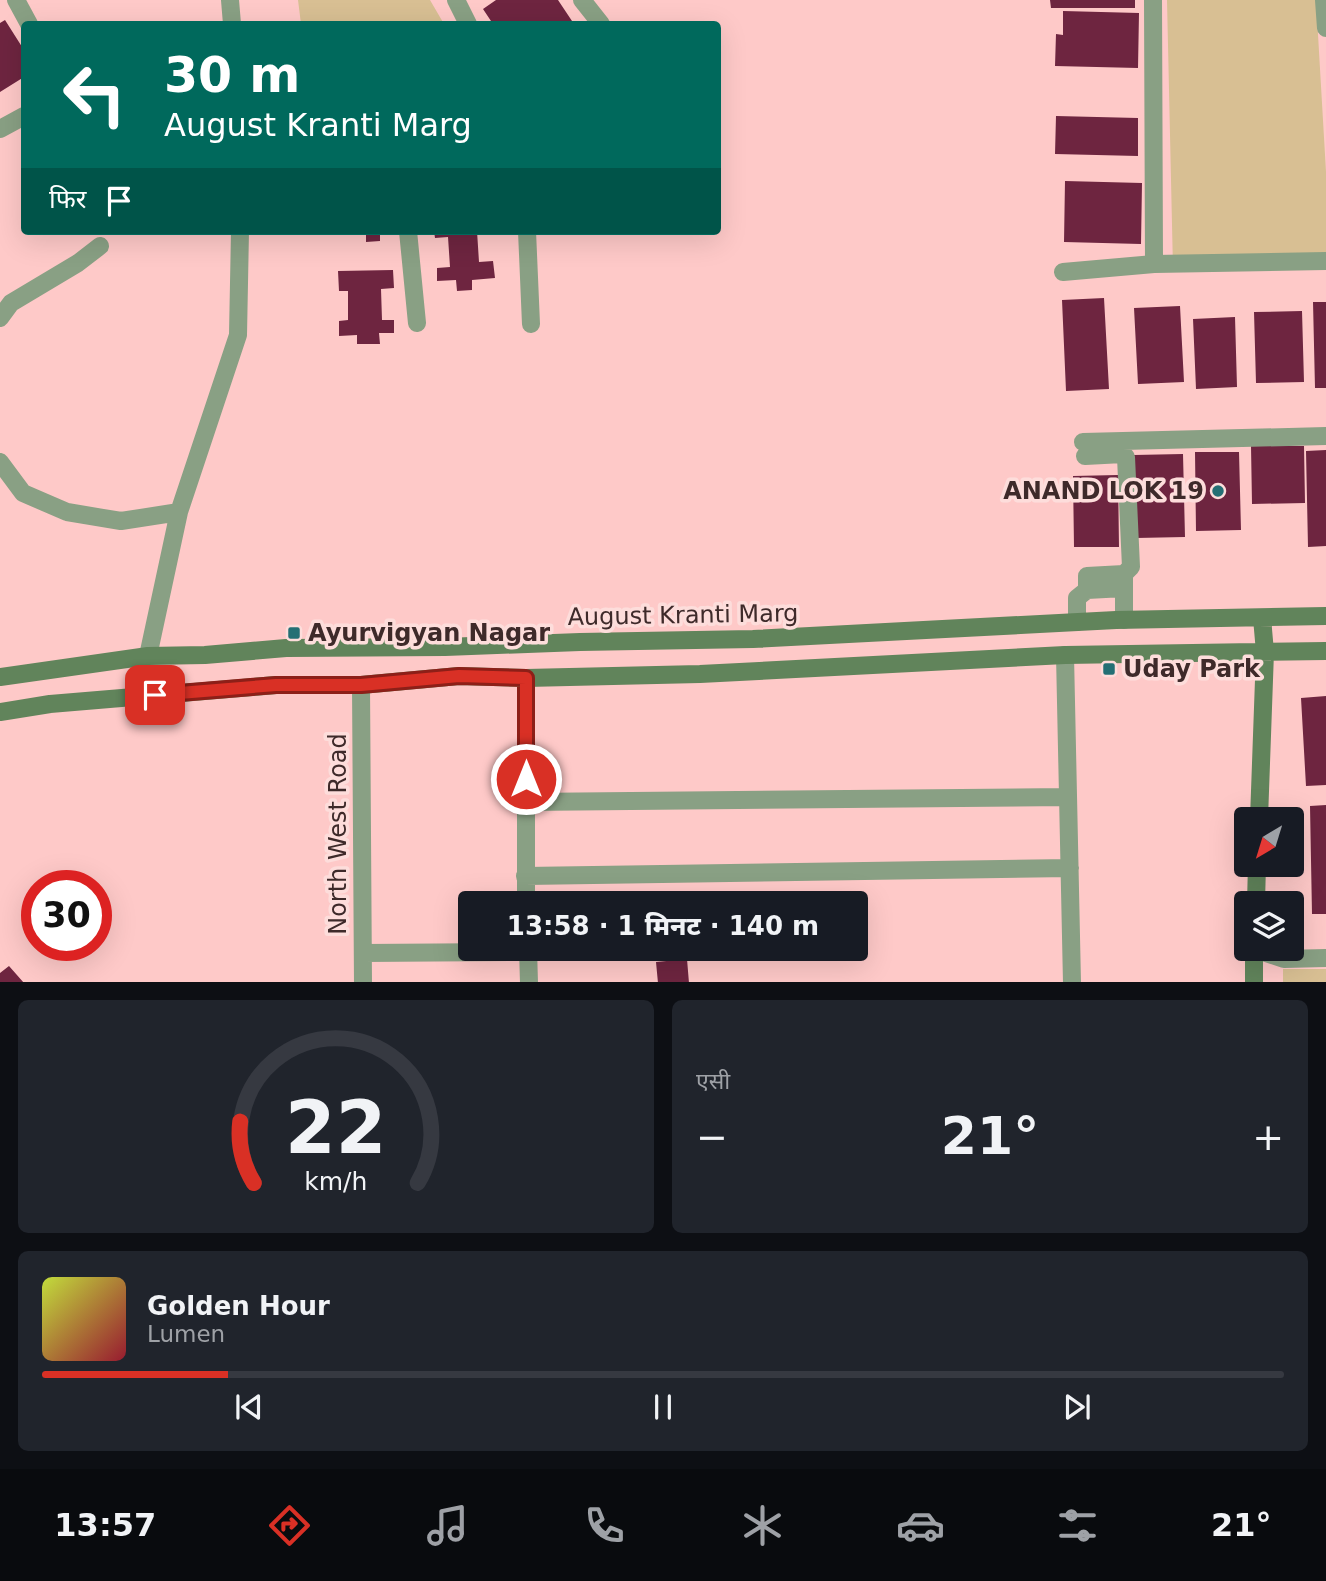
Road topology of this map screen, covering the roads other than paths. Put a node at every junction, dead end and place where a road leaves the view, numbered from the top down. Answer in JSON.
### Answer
{"nodes":[{"id":1,"x":16,"y":0,"type":"edge"},
{"id":2,"x":230,"y":0,"type":"edge"},
{"id":3,"x":456,"y":0,"type":"edge"},
{"id":4,"x":582,"y":0,"type":"edge"},
{"id":5,"x":1153,"y":0,"type":"edge"},
{"id":6,"x":1324,"y":0,"type":"edge"},
{"id":7,"x":27,"y":21,"type":"edge"},
{"id":8,"x":232,"y":21,"type":"edge"},
{"id":9,"x":466,"y":21,"type":"edge"},
{"id":10,"x":599,"y":21,"type":"edge"},
{"id":11,"x":1326,"y":28,"type":"edge"},
{"id":12,"x":21,"y":118,"type":"edge"},
{"id":13,"x":0,"y":129,"type":"edge"},
{"id":14,"x":240,"y":235,"type":"edge"},
{"id":15,"x":408,"y":235,"type":"edge"},
{"id":16,"x":527,"y":235,"type":"edge"},
{"id":17,"x":100,"y":246,"type":"dead end"},
{"id":18,"x":1326,"y":261,"type":"edge"},
{"id":19,"x":1154,"y":264,"type":"junction"},
{"id":20,"x":1063,"y":272,"type":"dead end"},
{"id":21,"x":0,"y":318,"type":"edge"},
{"id":22,"x":417,"y":323,"type":"dead end"},
{"id":23,"x":531,"y":324,"type":"dead end"},
{"id":24,"x":1326,"y":436,"type":"edge"},
{"id":25,"x":0,"y":462,"type":"edge"},
{"id":26,"x":179,"y":512,"type":"junction"},
{"id":27,"x":1124,"y":581,"type":"junction"},
{"id":28,"x":1326,"y":616,"type":"edge"},
{"id":29,"x":1262,"y":618,"type":"junction"},
{"id":30,"x":1124,"y":620,"type":"junction"},
{"id":31,"x":1077,"y":622,"type":"junction"},
{"id":32,"x":1326,"y":651,"type":"edge"},
{"id":33,"x":1265,"y":652,"type":"junction"},
{"id":34,"x":1065,"y":655,"type":"junction"},
{"id":35,"x":148,"y":656,"type":"junction"},
{"id":36,"x":0,"y":677,"type":"edge"},
{"id":37,"x":526,"y":678,"type":"junction"},
{"id":38,"x":361,"y":685,"type":"junction"},
{"id":39,"x":0,"y":712,"type":"edge"},
{"id":40,"x":1068,"y":797,"type":"junction"},
{"id":41,"x":525,"y":802,"type":"junction"},
{"id":42,"x":1259,"y":807,"type":"edge"},
{"id":43,"x":1070,"y":868,"type":"junction"},
{"id":44,"x":525,"y":876,"type":"junction"},
{"id":45,"x":526,"y":891,"type":"edge"},
{"id":46,"x":458,"y":951,"type":"edge"},
{"id":47,"x":363,"y":953,"type":"junction"},
{"id":48,"x":1326,"y":958,"type":"edge"},
{"id":49,"x":1304,"y":959,"type":"edge"},
{"id":50,"x":528,"y":961,"type":"edge"},
{"id":51,"x":1254,"y":961,"type":"edge"},
{"id":52,"x":363,"y":982,"type":"edge"},
{"id":53,"x":529,"y":982,"type":"edge"},
{"id":54,"x":1072,"y":982,"type":"edge"},
{"id":55,"x":1254,"y":982,"type":"edge"}],
"edges":[{"from":1,"to":7,"type":"street"},
{"from":2,"to":8,"type":"street"},
{"from":3,"to":9,"type":"street"},
{"from":4,"to":10,"type":"street"},
{"from":5,"to":19,"type":"street"},
{"from":6,"to":11,"type":"street"},
{"from":12,"to":13,"type":"street"},
{"from":14,"to":26,"type":"street"},
{"from":15,"to":22,"type":"street"},
{"from":16,"to":23,"type":"street"},
{"from":17,"to":21,"type":"street"},
{"from":18,"to":19,"type":"street"},
{"from":19,"to":20,"type":"street"},
{"from":24,"to":27,"type":"street"},
{"from":25,"to":26,"type":"street"},
{"from":26,"to":35,"type":"street"},
{"from":27,"to":30,"type":"street"},
{"from":27,"to":31,"type":"street"},
{"from":28,"to":29,"type":"main road","name":"August Kranti Marg"},
{"from":29,"to":30,"type":"main road","name":"August Kranti Marg"},
{"from":29,"to":33,"type":"main road"},
{"from":30,"to":31,"type":"main road","name":"August Kranti Marg"},
{"from":31,"to":35,"type":"main road","name":"August Kranti Marg"},
{"from":32,"to":33,"type":"main road"},
{"from":33,"to":34,"type":"main road"},
{"from":33,"to":42,"type":"main road"},
{"from":34,"to":37,"type":"main road"},
{"from":34,"to":40,"type":"street"},
{"from":35,"to":36,"type":"main road","name":"August Kranti Marg"},
{"from":37,"to":38,"type":"main road"},
{"from":37,"to":41,"type":"street"},
{"from":38,"to":39,"type":"main road"},
{"from":38,"to":47,"type":"street","name":"North West Road"},
{"from":40,"to":41,"type":"street"},
{"from":40,"to":43,"type":"street"},
{"from":41,"to":44,"type":"street"},
{"from":43,"to":44,"type":"street"},
{"from":43,"to":54,"type":"street"},
{"from":44,"to":45,"type":"street"},
{"from":46,"to":47,"type":"street"},
{"from":47,"to":52,"type":"street","name":"North West Road"},
{"from":48,"to":49,"type":"street"},
{"from":50,"to":53,"type":"street"},
{"from":51,"to":55,"type":"main road"}]}
